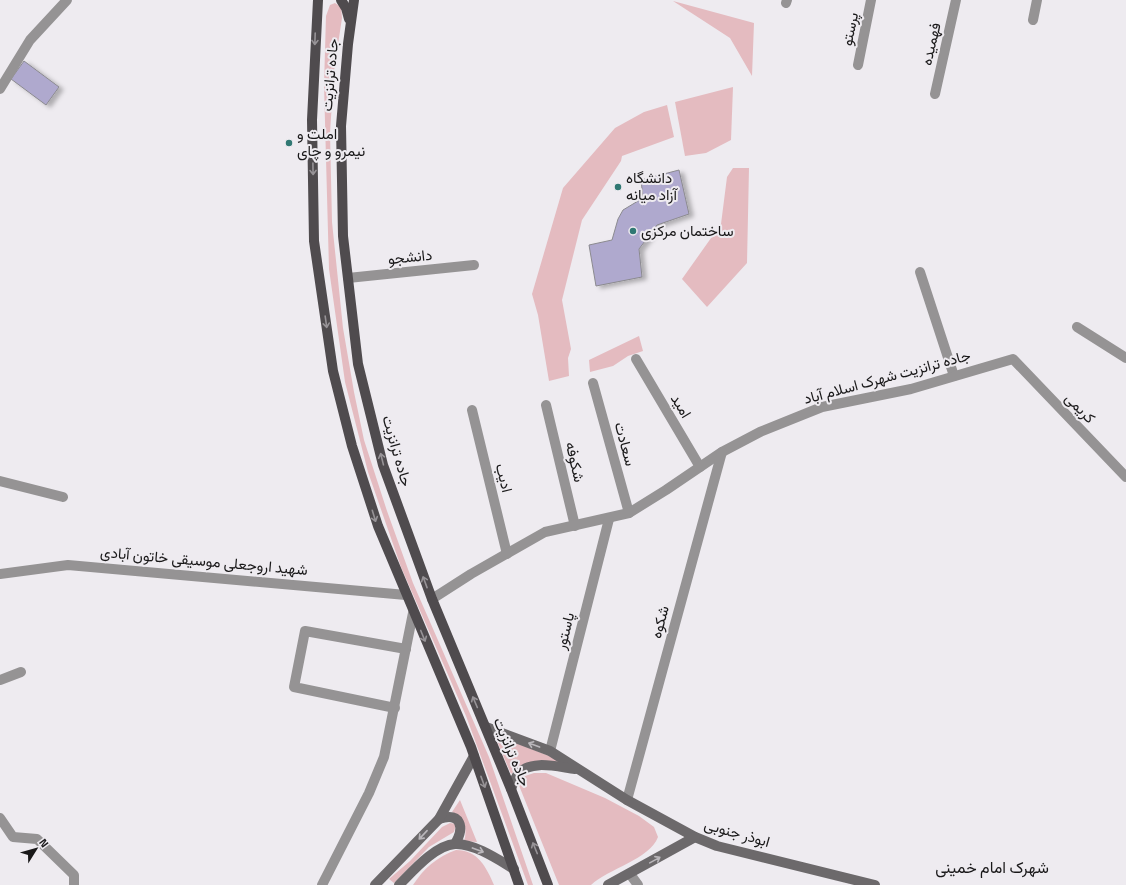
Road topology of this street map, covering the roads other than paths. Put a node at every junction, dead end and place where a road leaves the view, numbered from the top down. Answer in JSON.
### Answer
{"nodes":[{"id":1,"x":67,"y":0,"type":"edge"},
{"id":2,"x":318,"y":0,"type":"edge"},
{"id":3,"x":327,"y":0,"type":"edge"},
{"id":4,"x":341,"y":0,"type":"edge"},
{"id":5,"x":354,"y":0,"type":"edge"},
{"id":6,"x":871,"y":0,"type":"edge"},
{"id":7,"x":956,"y":0,"type":"edge"},
{"id":8,"x":1037,"y":0,"type":"edge"},
{"id":9,"x":1033,"y":20,"type":"dead end"},
{"id":10,"x":316,"y":22,"type":"junction"},
{"id":11,"x":350,"y":25,"type":"junction"},
{"id":12,"x":858,"y":65,"type":"dead end"},
{"id":13,"x":0,"y":89,"type":"edge"},
{"id":14,"x":935,"y":94,"type":"dead end"},
{"id":15,"x":474,"y":265,"type":"dead end"},
{"id":16,"x":920,"y":272,"type":"dead end"},
{"id":17,"x":348,"y":278,"type":"junction"},
{"id":18,"x":1077,"y":327,"type":"dead end"},
{"id":19,"x":1126,"y":358,"type":"edge"},
{"id":20,"x":1013,"y":359,"type":"joint"},
{"id":21,"x":636,"y":360,"type":"dead end"},
{"id":22,"x":954,"y":376,"type":"junction"},
{"id":23,"x":593,"y":383,"type":"dead end"},
{"id":24,"x":546,"y":404,"type":"dead end"},
{"id":25,"x":472,"y":410,"type":"dead end"},
{"id":26,"x":722,"y":452,"type":"junction"},
{"id":27,"x":700,"y":467,"type":"junction"},
{"id":28,"x":1126,"y":477,"type":"edge"},
{"id":29,"x":0,"y":480,"type":"edge"},
{"id":30,"x":62,"y":498,"type":"dead end"},
{"id":31,"x":629,"y":513,"type":"junction"},
{"id":32,"x":609,"y":519,"type":"junction"},
{"id":33,"x":575,"y":526,"type":"junction"},
{"id":34,"x":507,"y":554,"type":"junction"},
{"id":35,"x":0,"y":574,"type":"edge"},
{"id":36,"x":406,"y":594,"type":"junction"},
{"id":37,"x":432,"y":599,"type":"junction"},
{"id":38,"x":413,"y":613,"type":"junction"},
{"id":39,"x":406,"y":649,"type":"junction"},
{"id":40,"x":21,"y":672,"type":"dead end"},
{"id":41,"x":0,"y":680,"type":"edge"},
{"id":42,"x":395,"y":708,"type":"junction"},
{"id":43,"x":486,"y":727,"type":"junction"},
{"id":44,"x":550,"y":751,"type":"junction"},
{"id":45,"x":474,"y":756,"type":"junction"},
{"id":46,"x":581,"y":770,"type":"junction"},
{"id":47,"x":512,"y":789,"type":"junction"},
{"id":48,"x":627,"y":800,"type":"junction"},
{"id":49,"x":0,"y":818,"type":"edge"},
{"id":50,"x":439,"y":819,"type":"junction"},
{"id":51,"x":695,"y":837,"type":"junction"},
{"id":52,"x":455,"y":844,"type":"junction"},
{"id":53,"x":514,"y":869,"type":"junction"},
{"id":54,"x":630,"y":874,"type":"junction"},
{"id":55,"x":856,"y":882,"type":"edge"},
{"id":56,"x":74,"y":885,"type":"edge"},
{"id":57,"x":322,"y":885,"type":"edge"},
{"id":58,"x":375,"y":885,"type":"edge"},
{"id":59,"x":399,"y":885,"type":"edge"},
{"id":60,"x":520,"y":885,"type":"edge"},
{"id":61,"x":548,"y":885,"type":"edge"},
{"id":62,"x":608,"y":885,"type":"edge"},
{"id":63,"x":638,"y":885,"type":"edge"},
{"id":64,"x":875,"y":885,"type":"edge"}],
"edges":[{"from":1,"to":13,"type":"street"},
{"from":2,"to":10,"type":"main road","name":"جاده ترانزیت"},
{"from":3,"to":10,"type":"main road"},
{"from":4,"to":11,"type":"main road"},
{"from":5,"to":11,"type":"main road","name":"جاده ترانزیت"},
{"from":6,"to":12,"type":"street","name":"پرستو"},
{"from":7,"to":14,"type":"street","name":"فهمیده"},
{"from":8,"to":9,"type":"street"},
{"from":10,"to":36,"type":"main road","name":"جاده ترانزیت","one_way":true},
{"from":11,"to":17,"type":"main road","name":"جاده ترانزیت"},
{"from":15,"to":17,"type":"street","name":"دانشجو"},
{"from":16,"to":22,"type":"street"},
{"from":37,"to":17,"type":"main road","name":"جاده ترانزیت","one_way":true},
{"from":18,"to":19,"type":"street"},
{"from":20,"to":22,"type":"street","name":"جاده ترانزیت شهرک اسلام آباد"},
{"from":20,"to":28,"type":"street","name":"کریمی"},
{"from":21,"to":27,"type":"street","name":"امید"},
{"from":22,"to":26,"type":"street","name":"جاده ترانزیت شهرک اسلام آباد"},
{"from":23,"to":31,"type":"street","name":"سعادت"},
{"from":24,"to":33,"type":"street","name":"شکوفه"},
{"from":25,"to":34,"type":"street","name":"ادیب"},
{"from":26,"to":27,"type":"street","name":"جاده ترانزیت شهرک اسلام آباد"},
{"from":26,"to":48,"type":"street","name":"شکوه"},
{"from":27,"to":31,"type":"street","name":"جاده ترانزیت شهرک اسلام آباد"},
{"from":29,"to":30,"type":"street"},
{"from":31,"to":32,"type":"street","name":"جاده ترانزیت شهرک اسلام آباد"},
{"from":32,"to":33,"type":"street","name":"جاده ترانزیت شهرک اسلام آباد"},
{"from":32,"to":44,"type":"street","name":"پاستور"},
{"from":33,"to":34,"type":"street","name":"جاده ترانزیت شهرک اسلام آباد"},
{"from":34,"to":37,"type":"street","name":"جاده ترانزیت شهرک اسلام آباد"},
{"from":35,"to":36,"type":"street","name":"شهید اروجعلی موسیقی خاتون آبادی"},
{"from":36,"to":38,"type":"main road","name":"جاده ترانزیت"},
{"from":43,"to":37,"type":"main road","name":"جاده ترانزیت","one_way":true},
{"from":38,"to":39,"type":"street"},
{"from":38,"to":45,"type":"main road","name":"جاده ترانزیت","one_way":true},
{"from":39,"to":42,"type":"street"},
{"from":39,"to":42,"type":"street"},
{"from":40,"to":41,"type":"street"},
{"from":42,"to":57,"type":"street"},
{"from":44,"to":43,"type":"street","name":"ابوذر جنوبی","one_way":true},
{"from":43,"to":47,"type":"main road","name":"جاده ترانزیت"},
{"from":44,"to":46,"type":"street","name":"ابوذر جنوبی"},
{"from":45,"to":50,"type":"street"},
{"from":45,"to":53,"type":"main road","name":"جاده ترانزیت","one_way":true},
{"from":46,"to":47,"type":"street"},
{"from":46,"to":48,"type":"street","name":"ابوذر جنوبی"},
{"from":61,"to":47,"type":"main road","name":"جاده ترانزیت","one_way":true},
{"from":48,"to":51,"type":"street","name":"ابوذر جنوبی"},
{"from":49,"to":56,"type":"street"},
{"from":50,"to":52,"type":"street"},
{"from":50,"to":58,"type":"street","one_way":true},
{"from":54,"to":51,"type":"street","one_way":true},
{"from":51,"to":55,"type":"street","name":"ابوذر جنوبی"},
{"from":52,"to":53,"type":"street","one_way":true},
{"from":52,"to":59,"type":"street"},
{"from":53,"to":60,"type":"main road","name":"جاده ترانزیت"},
{"from":54,"to":62,"type":"street"},
{"from":54,"to":63,"type":"street"},
{"from":55,"to":64,"type":"street","name":"ابوذر جنوبی"}]}
